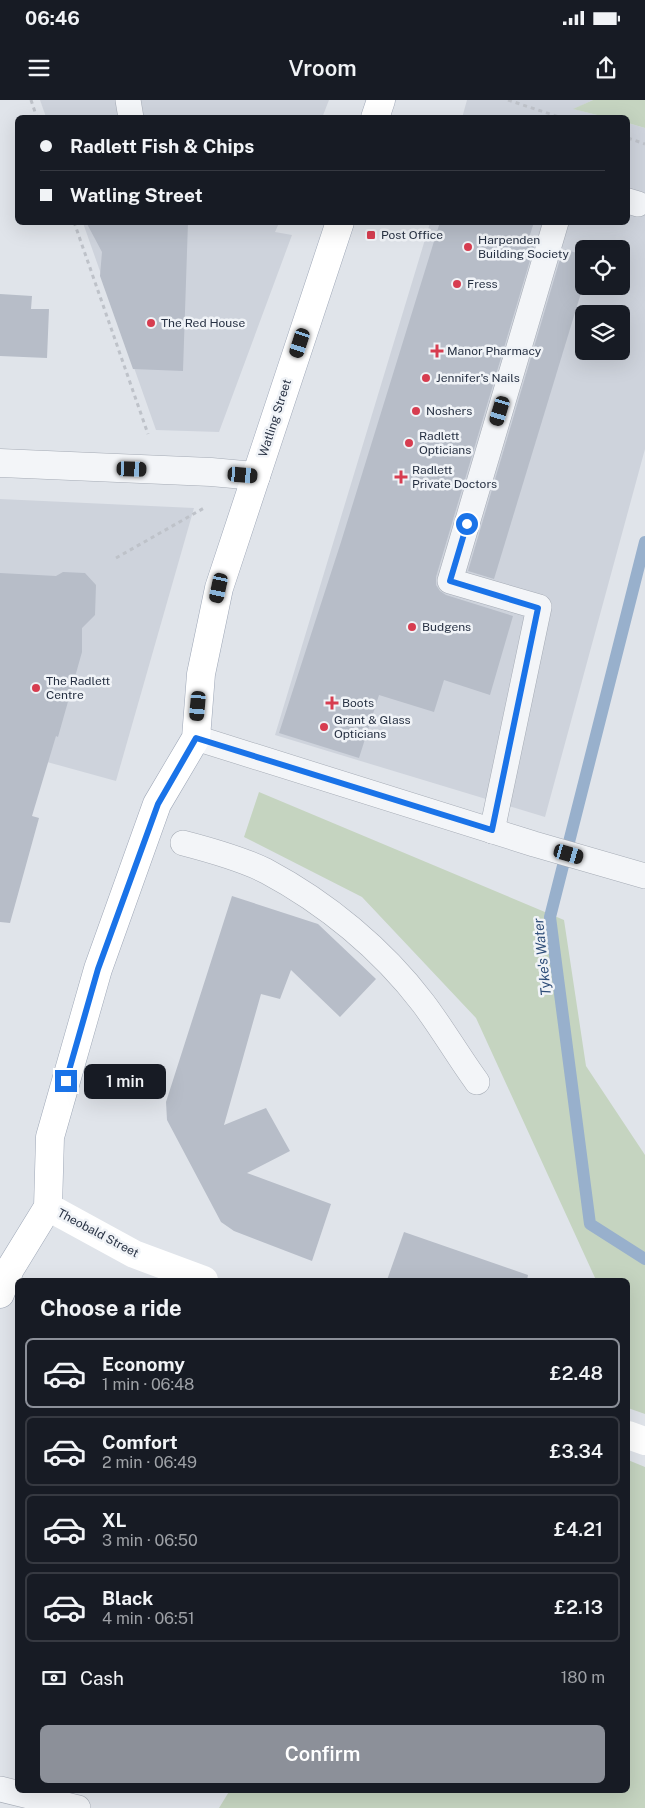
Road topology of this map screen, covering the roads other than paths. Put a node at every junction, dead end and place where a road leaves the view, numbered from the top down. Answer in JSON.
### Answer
{"nodes":[{"id":1,"x":128,"y":100,"type":"edge"},
{"id":2,"x":381,"y":100,"type":"edge"},
{"id":3,"x":130,"y":115,"type":"edge"},
{"id":4,"x":376,"y":115,"type":"edge"},
{"id":5,"x":339,"y":225,"type":"edge"},
{"id":6,"x":555,"y":225,"type":"edge"},
{"id":7,"x":0,"y":463,"type":"edge"},
{"id":8,"x":256,"y":476,"type":"junction"},
{"id":9,"x":196,"y":738,"type":"junction"},
{"id":10,"x":492,"y":830,"type":"junction"},
{"id":11,"x":184,"y":842,"type":"dead end"},
{"id":12,"x":645,"y":876,"type":"edge"},
{"id":13,"x":476,"y":1082,"type":"dead end"},
{"id":14,"x":48,"y":1207,"type":"junction"},
{"id":15,"x":199,"y":1278,"type":"edge"},
{"id":16,"x":0,"y":1294,"type":"edge"},
{"id":17,"x":630,"y":1435,"type":"edge"},
{"id":18,"x":645,"y":1441,"type":"edge"},
{"id":19,"x":0,"y":1789,"type":"edge"},
{"id":20,"x":15,"y":1793,"type":"edge"},
{"id":21,"x":16,"y":1793,"type":"edge"},
{"id":22,"x":78,"y":1808,"type":"edge"}],
"edges":[{"from":1,"to":3,"type":"lane"},
{"from":2,"to":4,"type":"main road"},
{"from":5,"to":8,"type":"main road","name":"Watling Street"},
{"from":6,"to":10,"type":"lane"},
{"from":7,"to":8,"type":"street"},
{"from":8,"to":9,"type":"main road","name":"Watling Street"},
{"from":9,"to":10,"type":"lane"},
{"from":9,"to":14,"type":"main road","name":"Watling Street"},
{"from":10,"to":12,"type":"lane"},
{"from":11,"to":13,"type":"lane"},
{"from":14,"to":15,"type":"main road","name":"Theobald Street"},
{"from":14,"to":16,"type":"main road","name":"Watling Street"},
{"from":17,"to":18,"type":"main road"},
{"from":19,"to":20,"type":"lane"},
{"from":21,"to":22,"type":"lane"}]}
